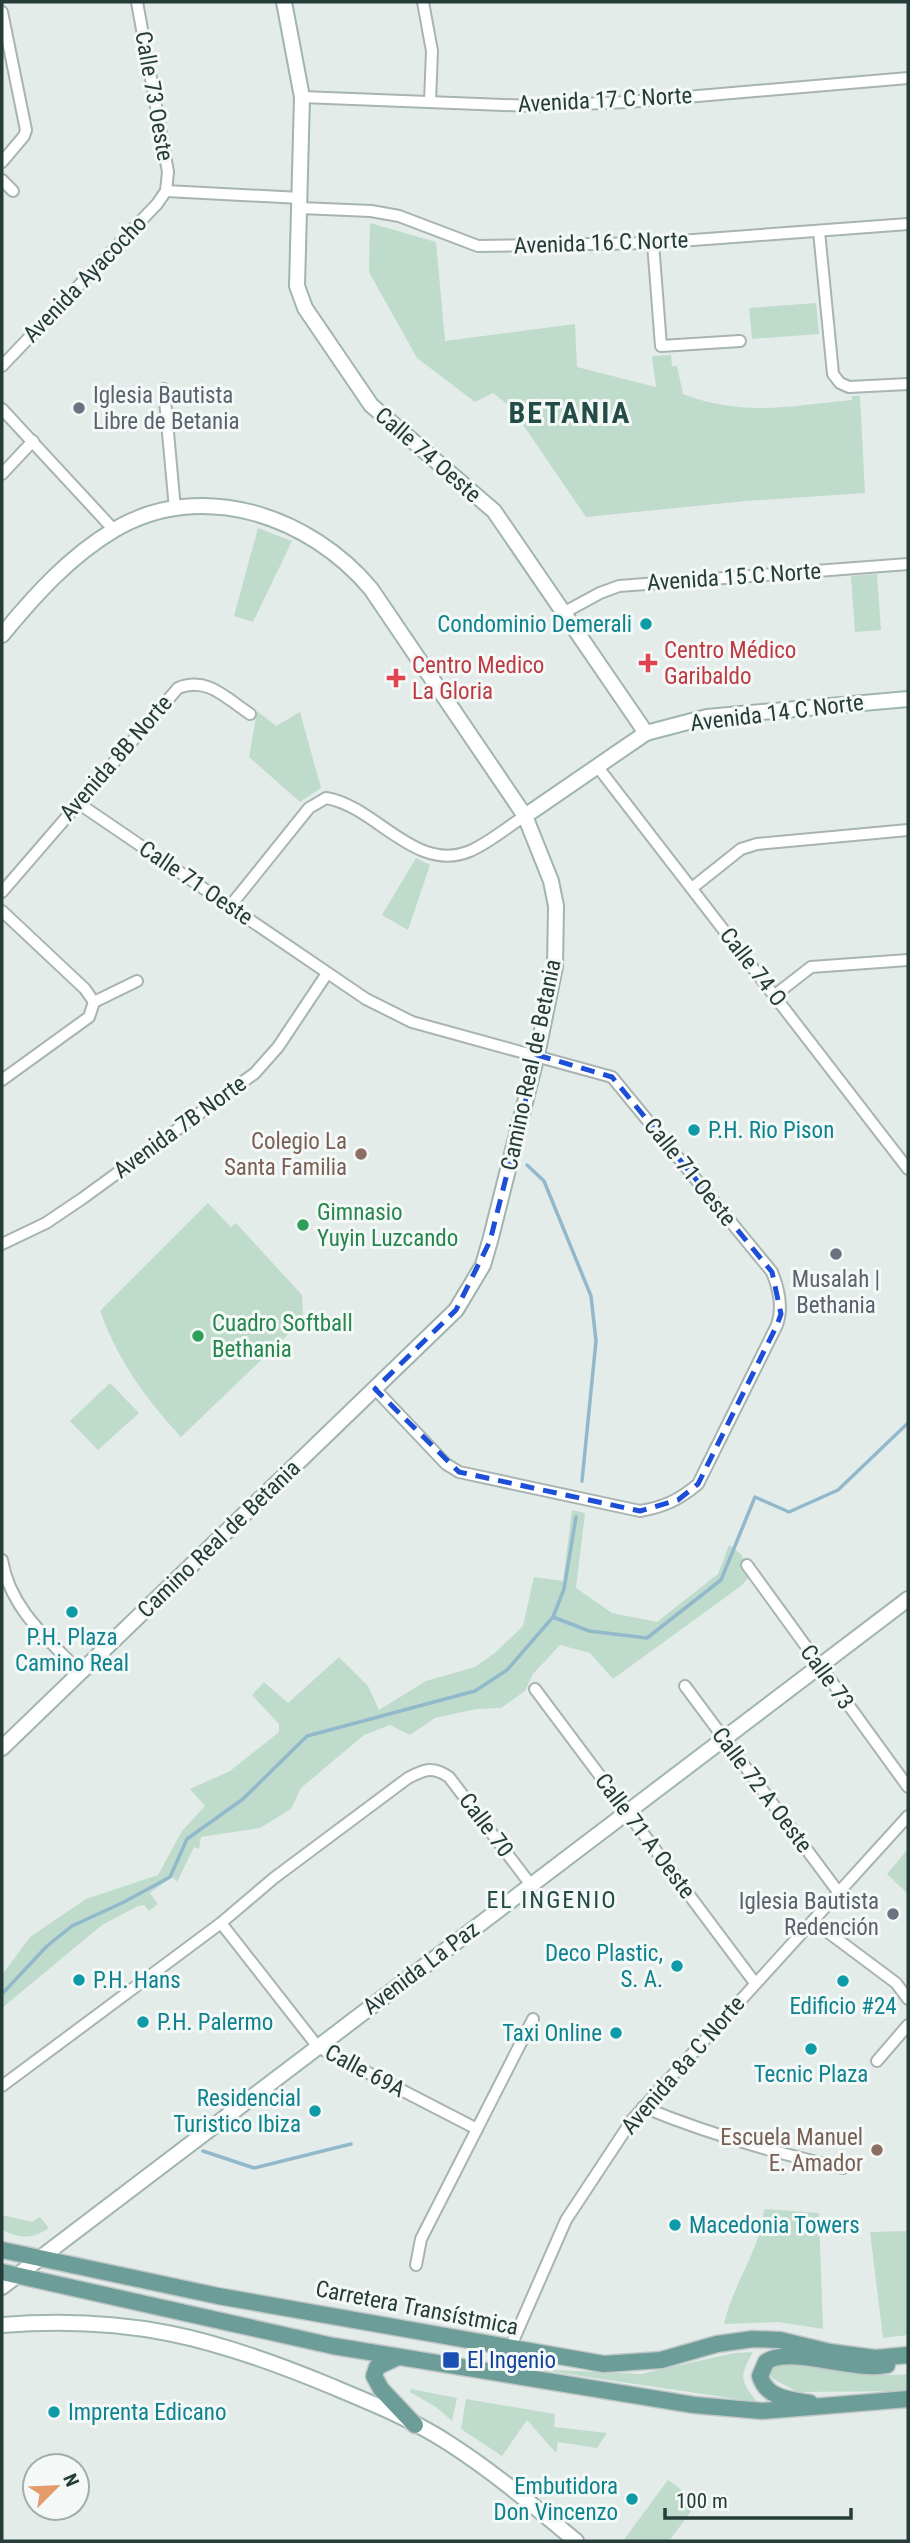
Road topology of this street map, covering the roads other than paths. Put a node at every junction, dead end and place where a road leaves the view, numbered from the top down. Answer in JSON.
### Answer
{"nodes":[{"id":1,"x":137,"y":2,"type":"edge"},
{"id":2,"x":284,"y":2,"type":"edge"},
{"id":3,"x":423,"y":2,"type":"edge"},
{"id":4,"x":2,"y":12,"type":"edge"},
{"id":5,"x":908,"y":78,"type":"edge"},
{"id":6,"x":302,"y":97,"type":"junction"},
{"id":7,"x":430,"y":102,"type":"junction"},
{"id":8,"x":2,"y":162,"type":"edge"},
{"id":9,"x":2,"y":180,"type":"edge"},
{"id":10,"x":13,"y":191,"type":"dead end"},
{"id":11,"x":166,"y":191,"type":"junction"},
{"id":12,"x":300,"y":203,"type":"junction"},
{"id":13,"x":908,"y":224,"type":"edge"},
{"id":14,"x":819,"y":231,"type":"junction"},
{"id":15,"x":653,"y":243,"type":"junction"},
{"id":16,"x":740,"y":341,"type":"dead end"},
{"id":17,"x":2,"y":366,"type":"edge"},
{"id":18,"x":908,"y":384,"type":"edge"},
{"id":19,"x":164,"y":389,"type":"dead end"},
{"id":20,"x":2,"y":409,"type":"edge"},
{"id":21,"x":33,"y":441,"type":"junction"},
{"id":22,"x":2,"y":474,"type":"edge"},
{"id":23,"x":175,"y":509,"type":"junction"},
{"id":24,"x":114,"y":530,"type":"junction"},
{"id":25,"x":908,"y":564,"type":"edge"},
{"id":26,"x":565,"y":612,"type":"junction"},
{"id":27,"x":2,"y":635,"type":"edge"},
{"id":28,"x":908,"y":699,"type":"edge"},
{"id":29,"x":250,"y":714,"type":"dead end"},
{"id":30,"x":646,"y":733,"type":"junction"},
{"id":31,"x":597,"y":766,"type":"junction"},
{"id":32,"x":78,"y":803,"type":"junction"},
{"id":33,"x":524,"y":816,"type":"junction"},
{"id":34,"x":908,"y":830,"type":"edge"},
{"id":35,"x":692,"y":888,"type":"junction"},
{"id":36,"x":2,"y":892,"type":"edge"},
{"id":37,"x":231,"y":905,"type":"junction"},
{"id":38,"x":2,"y":911,"type":"edge"},
{"id":39,"x":908,"y":960,"type":"edge"},
{"id":40,"x":326,"y":975,"type":"junction"},
{"id":41,"x":137,"y":981,"type":"dead end"},
{"id":42,"x":775,"y":995,"type":"junction"},
{"id":43,"x":93,"y":1002,"type":"junction"},
{"id":44,"x":537,"y":1055,"type":"junction"},
{"id":45,"x":2,"y":1080,"type":"edge"},
{"id":46,"x":908,"y":1169,"type":"edge"},
{"id":47,"x":2,"y":1244,"type":"edge"},
{"id":48,"x":375,"y":1389,"type":"junction"},
{"id":49,"x":2,"y":1560,"type":"edge"},
{"id":50,"x":747,"y":1565,"type":"dead end"},
{"id":51,"x":908,"y":1599,"type":"edge"},
{"id":52,"x":819,"y":1667,"type":"junction"},
{"id":53,"x":81,"y":1673,"type":"junction"},
{"id":54,"x":685,"y":1686,"type":"dead end"},
{"id":55,"x":535,"y":1689,"type":"dead end"},
{"id":56,"x":724,"y":1739,"type":"junction"},
{"id":57,"x":2,"y":1748,"type":"edge"},
{"id":58,"x":908,"y":1787,"type":"edge"},
{"id":59,"x":628,"y":1811,"type":"junction"},
{"id":60,"x":908,"y":1816,"type":"edge"},
{"id":61,"x":531,"y":1885,"type":"junction"},
{"id":62,"x":839,"y":1893,"type":"junction"},
{"id":63,"x":813,"y":1921,"type":"junction"},
{"id":64,"x":221,"y":1923,"type":"junction"},
{"id":65,"x":755,"y":1983,"type":"junction"},
{"id":66,"x":908,"y":1999,"type":"edge"},
{"id":67,"x":533,"y":2020,"type":"dead end"},
{"id":68,"x":908,"y":2025,"type":"edge"},
{"id":69,"x":318,"y":2046,"type":"junction"},
{"id":70,"x":877,"y":2061,"type":"dead end"},
{"id":71,"x":2,"y":2086,"type":"edge"},
{"id":72,"x":643,"y":2108,"type":"junction"},
{"id":73,"x":477,"y":2129,"type":"junction"},
{"id":74,"x":843,"y":2168,"type":"dead end"},
{"id":75,"x":2,"y":2250,"type":"edge"},
{"id":76,"x":39,"y":2258,"type":"junction"},
{"id":77,"x":416,"y":2265,"type":"dead end"},
{"id":78,"x":10,"y":2274,"type":"edge"},
{"id":79,"x":2,"y":2287,"type":"edge"},
{"id":80,"x":2,"y":2325,"type":"edge"},
{"id":81,"x":510,"y":2348,"type":"junction"},
{"id":82,"x":396,"y":2358,"type":"junction"},
{"id":83,"x":908,"y":2358,"type":"edge"},
{"id":84,"x":908,"y":2399,"type":"edge"},
{"id":85,"x":834,"y":2406,"type":"junction"},
{"id":86,"x":415,"y":2425,"type":"junction"},
{"id":87,"x":576,"y":2541,"type":"edge"}],
"edges":[{"from":1,"to":11,"type":"street","name":"Calle 73 Oeste"},
{"from":2,"to":6,"type":"street","name":"Calle 74 Oeste"},
{"from":3,"to":7,"type":"street"},
{"from":4,"to":8,"type":"street"},
{"from":5,"to":7,"type":"street","name":"Avenida 17 C Norte"},
{"from":6,"to":7,"type":"street","name":"Avenida 17 C Norte"},
{"from":6,"to":12,"type":"street","name":"Calle 74 Oeste"},
{"from":9,"to":10,"type":"street"},
{"from":11,"to":12,"type":"street","name":"Avenida 16 C Norte"},
{"from":11,"to":17,"type":"street","name":"Avenida Ayacocho"},
{"from":12,"to":15,"type":"street","name":"Avenida 16 C Norte"},
{"from":12,"to":26,"type":"street","name":"Calle 74 Oeste"},
{"from":13,"to":14,"type":"street","name":"Avenida 16 C Norte"},
{"from":14,"to":15,"type":"street","name":"Avenida 16 C Norte"},
{"from":14,"to":18,"type":"street"},
{"from":15,"to":16,"type":"street"},
{"from":19,"to":23,"type":"street"},
{"from":20,"to":21,"type":"street"},
{"from":21,"to":22,"type":"street"},
{"from":21,"to":24,"type":"street"},
{"from":23,"to":24,"type":"street","name":"Camino Real de Betania"},
{"from":23,"to":33,"type":"street","name":"Camino Real de Betania"},
{"from":24,"to":27,"type":"street","name":"Camino Real de Betania"},
{"from":25,"to":26,"type":"street","name":"Avenida 15 C Norte"},
{"from":26,"to":30,"type":"street","name":"Calle 74 Oeste"},
{"from":28,"to":30,"type":"street","name":"Avenida 14 C Norte"},
{"from":29,"to":32,"type":"street","name":"Avenida 8B Norte"},
{"from":30,"to":31,"type":"street"},
{"from":31,"to":33,"type":"street"},
{"from":31,"to":35,"type":"street","name":"Calle 74 O"},
{"from":32,"to":36,"type":"street","name":"Avenida 8B Norte"},
{"from":32,"to":37,"type":"street","name":"Calle 71 Oeste"},
{"from":33,"to":37,"type":"street"},
{"from":33,"to":44,"type":"street","name":"Camino Real de Betania"},
{"from":34,"to":35,"type":"street"},
{"from":35,"to":42,"type":"street","name":"Calle 74 O"},
{"from":37,"to":40,"type":"street","name":"Calle 71 Oeste"},
{"from":38,"to":43,"type":"street"},
{"from":39,"to":42,"type":"street"},
{"from":40,"to":44,"type":"street","name":"Calle 71 Oeste"},
{"from":40,"to":47,"type":"street","name":"Avenida 7B Norte"},
{"from":41,"to":43,"type":"street"},
{"from":42,"to":46,"type":"street","name":"Calle 74 O"},
{"from":43,"to":45,"type":"street"},
{"from":44,"to":48,"type":"street","name":"Camino Real de Betania"},
{"from":44,"to":48,"type":"street","name":"Calle 71 Oeste"},
{"from":48,"to":53,"type":"street","name":"Camino Real de Betania"},
{"from":49,"to":53,"type":"street"},
{"from":50,"to":52,"type":"street","name":"Calle 73"},
{"from":51,"to":52,"type":"street","name":"Avenida La Paz"},
{"from":52,"to":56,"type":"street","name":"Avenida La Paz"},
{"from":52,"to":58,"type":"street","name":"Calle 73"},
{"from":53,"to":57,"type":"street","name":"Camino Real de Betania"},
{"from":54,"to":56,"type":"street","name":"Calle 72 A Oeste"},
{"from":55,"to":59,"type":"street","name":"Calle 71 A Oeste"},
{"from":56,"to":59,"type":"street","name":"Avenida La Paz"},
{"from":56,"to":62,"type":"street","name":"Calle 72 A Oeste"},
{"from":59,"to":61,"type":"street","name":"Avenida La Paz"},
{"from":59,"to":65,"type":"street","name":"Calle 71 A Oeste"},
{"from":60,"to":62,"type":"street","name":"Avenida 8a C Norte"},
{"from":61,"to":64,"type":"street","name":"Calle 70"},
{"from":61,"to":69,"type":"street","name":"Avenida La Paz"},
{"from":62,"to":63,"type":"street","name":"Avenida 8a C Norte"},
{"from":63,"to":65,"type":"street","name":"Avenida 8a C Norte"},
{"from":63,"to":66,"type":"street"},
{"from":64,"to":69,"type":"street","name":"Calle 69A"},
{"from":64,"to":71,"type":"street"},
{"from":65,"to":72,"type":"street","name":"Avenida 8a C Norte"},
{"from":67,"to":73,"type":"street"},
{"from":68,"to":70,"type":"street"},
{"from":69,"to":73,"type":"street","name":"Calle 69A"},
{"from":69,"to":76,"type":"street","name":"Avenida La Paz"},
{"from":72,"to":74,"type":"street"},
{"from":72,"to":81,"type":"street","name":"Avenida 8a C Norte"},
{"from":73,"to":77,"type":"street"},
{"from":75,"to":76,"type":"main road","name":"Carretera Transístmica"},
{"from":76,"to":78,"type":"street","name":"Avenida La Paz"},
{"from":76,"to":81,"type":"main road","name":"Carretera Transístmica"},
{"from":78,"to":79,"type":"street","name":"Avenida La Paz"},
{"from":78,"to":82,"type":"main road"},
{"from":80,"to":86,"type":"street"},
{"from":81,"to":83,"type":"main road","name":"Carretera Transístmica"},
{"from":82,"to":85,"type":"main road"},
{"from":82,"to":86,"type":"main road"},
{"from":83,"to":85,"type":"main road"},
{"from":84,"to":85,"type":"main road"},
{"from":86,"to":87,"type":"street"}]}
